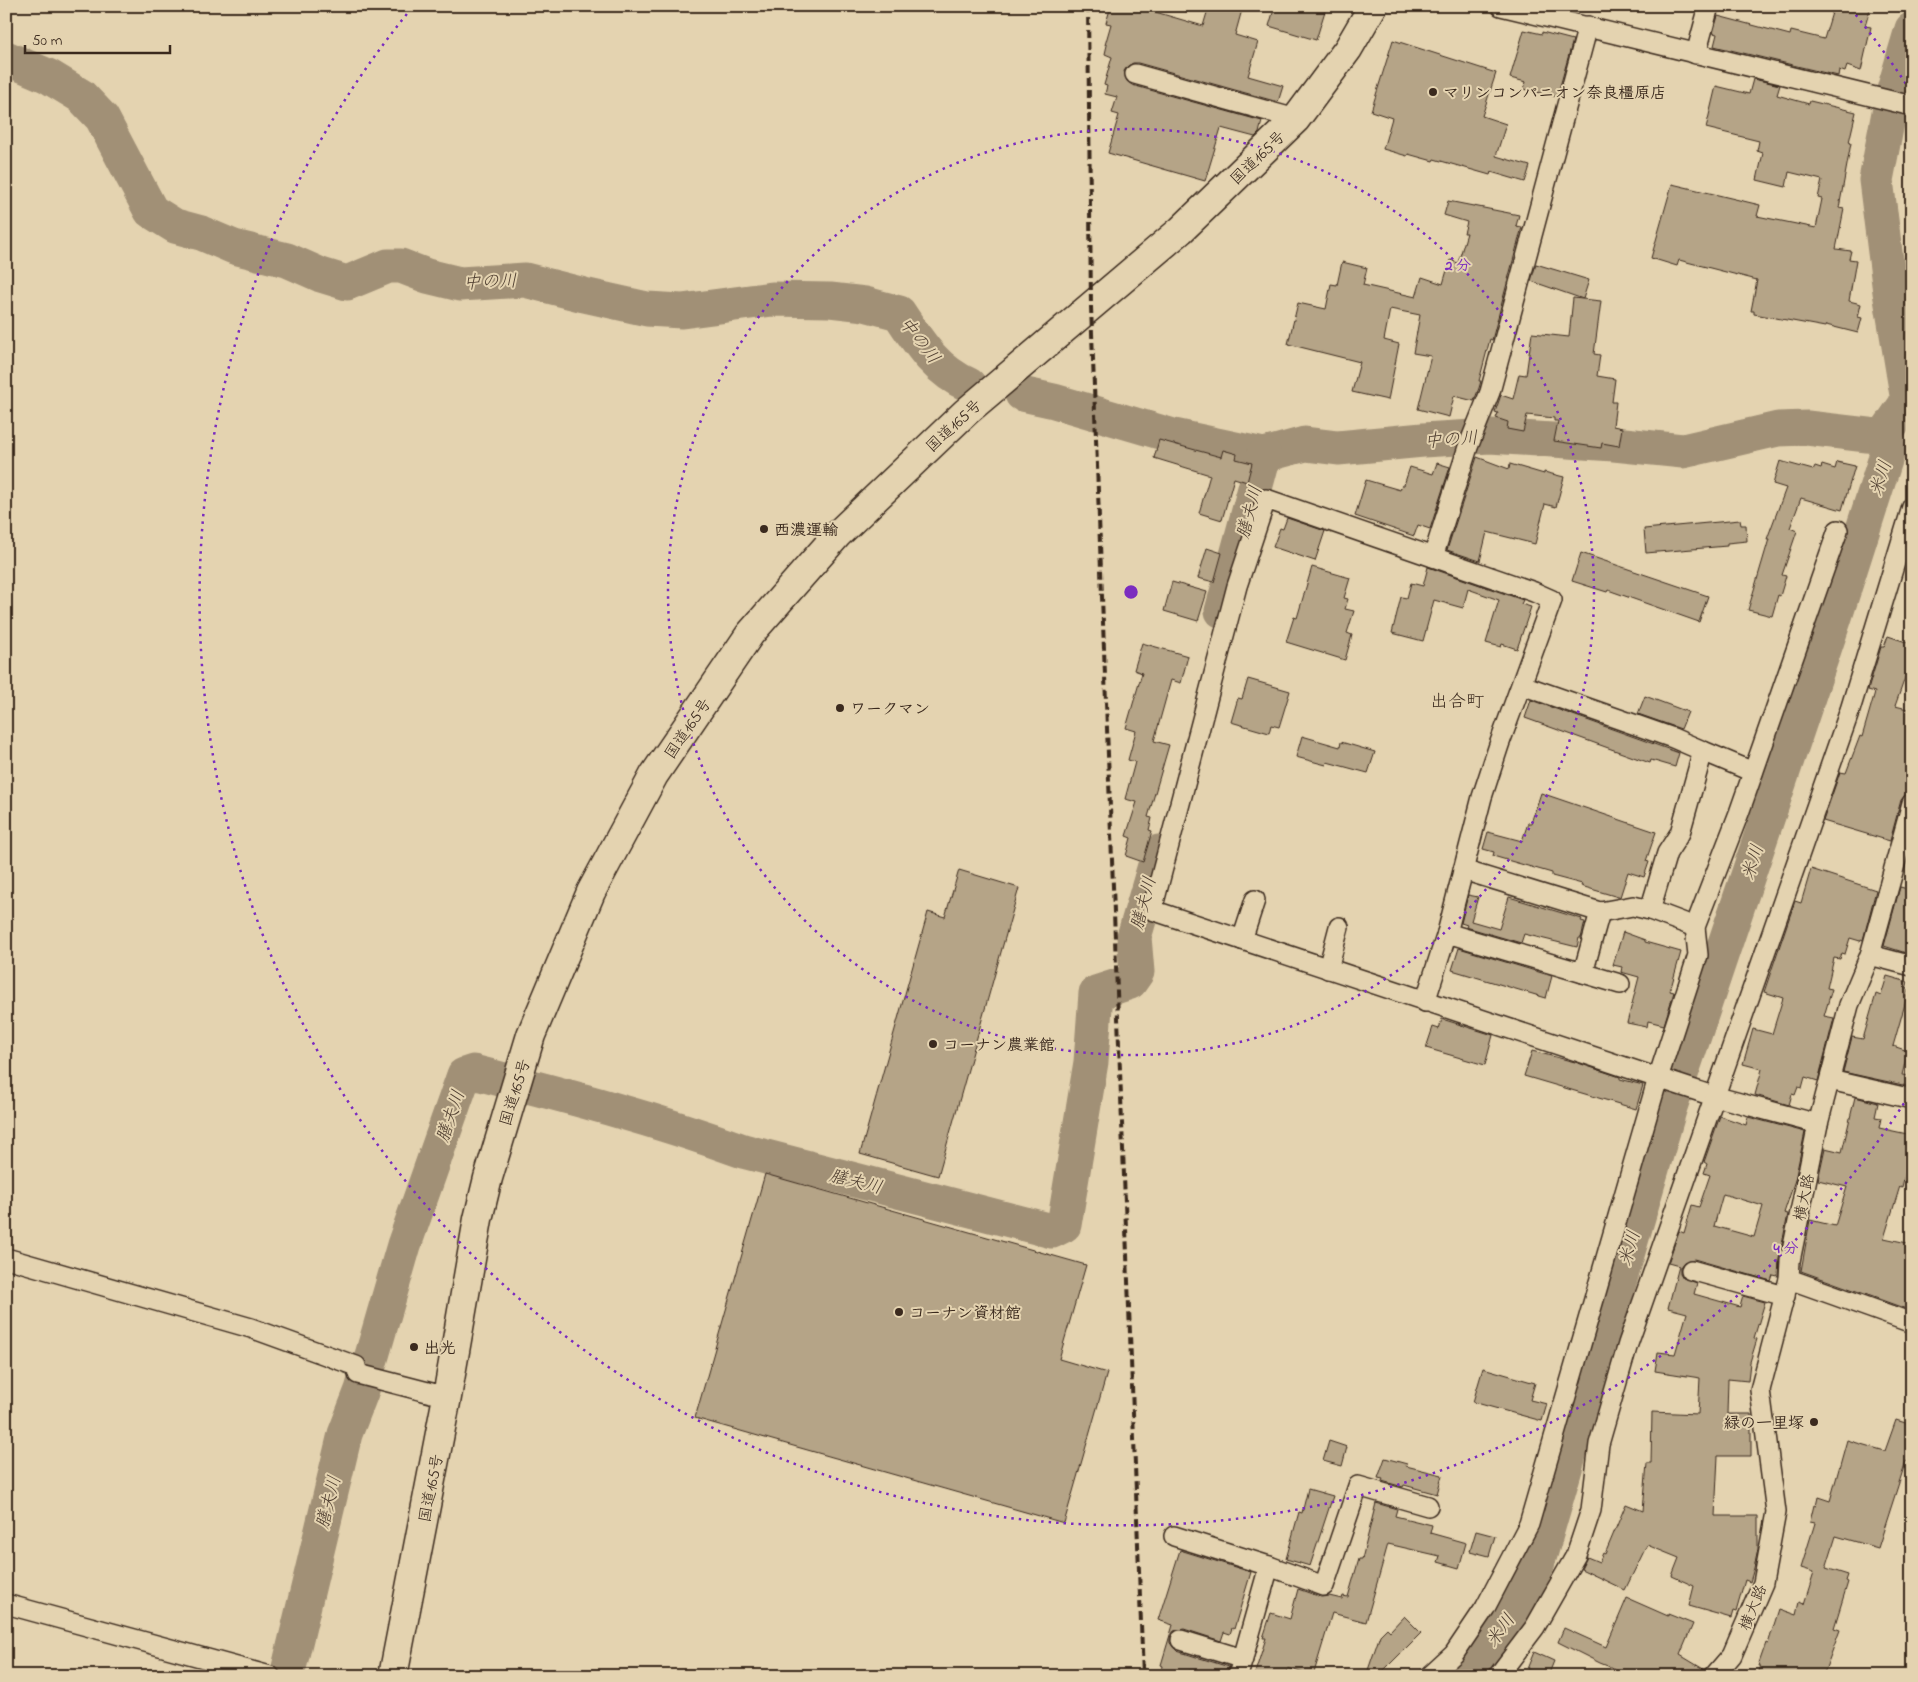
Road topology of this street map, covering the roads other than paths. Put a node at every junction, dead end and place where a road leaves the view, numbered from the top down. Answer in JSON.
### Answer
{"nodes":[{"id":1,"x":1373,"y":6,"type":"edge"},
{"id":2,"x":1501,"y":6,"type":"edge"},
{"id":3,"x":1709,"y":6,"type":"edge"},
{"id":4,"x":1588,"y":26,"type":"junction"},
{"id":5,"x":1696,"y":54,"type":"junction"},
{"id":6,"x":1136,"y":74,"type":"dead end"},
{"id":7,"x":1912,"y":106,"type":"edge"},
{"id":8,"x":1296,"y":119,"type":"junction"},
{"id":9,"x":1912,"y":507,"type":"edge"},
{"id":10,"x":1838,"y":530,"type":"dead end"},
{"id":11,"x":1433,"y":557,"type":"junction"},
{"id":12,"x":1522,"y":685,"type":"junction"},
{"id":13,"x":1703,"y":751,"type":"junction"},
{"id":14,"x":1753,"y":772,"type":"junction"},
{"id":15,"x":1912,"y":803,"type":"edge"},
{"id":16,"x":1464,"y":870,"type":"junction"},
{"id":17,"x":1255,"y":900,"type":"dead end"},
{"id":18,"x":1650,"y":910,"type":"junction"},
{"id":19,"x":1600,"y":912,"type":"junction"},
{"id":20,"x":1339,"y":927,"type":"dead end"},
{"id":21,"x":1695,"y":927,"type":"junction"},
{"id":22,"x":1448,"y":933,"type":"junction"},
{"id":23,"x":1242,"y":940,"type":"junction"},
{"id":24,"x":1870,"y":955,"type":"junction"},
{"id":25,"x":1912,"y":966,"type":"edge"},
{"id":26,"x":1328,"y":969,"type":"junction"},
{"id":27,"x":1582,"y":972,"type":"junction"},
{"id":28,"x":1620,"y":984,"type":"dead end"},
{"id":29,"x":1425,"y":1002,"type":"junction"},
{"id":30,"x":1662,"y":1079,"type":"junction"},
{"id":31,"x":1830,"y":1080,"type":"junction"},
{"id":32,"x":1712,"y":1095,"type":"junction"},
{"id":33,"x":1912,"y":1099,"type":"edge"},
{"id":34,"x":1818,"y":1124,"type":"junction"},
{"id":35,"x":6,"y":1258,"type":"edge"},
{"id":36,"x":1691,"y":1270,"type":"dead end"},
{"id":37,"x":1787,"y":1288,"type":"junction"},
{"id":38,"x":1912,"y":1323,"type":"edge"},
{"id":39,"x":447,"y":1397,"type":"junction"},
{"id":40,"x":1428,"y":1506,"type":"dead end"},
{"id":41,"x":1174,"y":1536,"type":"dead end"},
{"id":42,"x":1269,"y":1566,"type":"junction"},
{"id":43,"x":6,"y":1604,"type":"edge"},
{"id":44,"x":1181,"y":1640,"type":"dead end"},
{"id":45,"x":1240,"y":1667,"type":"edge"},
{"id":46,"x":270,"y":1676,"type":"edge"},
{"id":47,"x":393,"y":1676,"type":"edge"},
{"id":48,"x":1430,"y":1676,"type":"edge"},
{"id":49,"x":1498,"y":1676,"type":"edge"},
{"id":50,"x":1714,"y":1676,"type":"edge"}],
"edges":[{"from":1,"to":8,"type":"highway","name":"国道165号"},
{"from":2,"to":4,"type":"street"},
{"from":3,"to":5,"type":"street"},
{"from":4,"to":5,"type":"street"},
{"from":4,"to":11,"type":"street"},
{"from":5,"to":7,"type":"street"},
{"from":6,"to":8,"type":"street"},
{"from":8,"to":39,"type":"highway","name":"国道165号"},
{"from":9,"to":32,"type":"street"},
{"from":10,"to":14,"type":"street"},
{"from":11,"to":12,"type":"street"},
{"from":11,"to":23,"type":"street"},
{"from":12,"to":13,"type":"street"},
{"from":12,"to":16,"type":"street"},
{"from":13,"to":14,"type":"street"},
{"from":13,"to":18,"type":"street"},
{"from":14,"to":21,"type":"street"},
{"from":15,"to":24,"type":"street","name":"横大路"},
{"from":16,"to":19,"type":"street"},
{"from":16,"to":22,"type":"street"},
{"from":17,"to":23,"type":"street"},
{"from":18,"to":19,"type":"street"},
{"from":18,"to":21,"type":"street"},
{"from":19,"to":27,"type":"street"},
{"from":20,"to":26,"type":"street"},
{"from":21,"to":30,"type":"street"},
{"from":22,"to":27,"type":"street"},
{"from":22,"to":29,"type":"street"},
{"from":23,"to":26,"type":"street"},
{"from":24,"to":25,"type":"street"},
{"from":24,"to":31,"type":"street","name":"横大路"},
{"from":26,"to":29,"type":"street"},
{"from":27,"to":28,"type":"street"},
{"from":29,"to":30,"type":"street"},
{"from":30,"to":32,"type":"street"},
{"from":30,"to":48,"type":"street"},
{"from":31,"to":33,"type":"street"},
{"from":31,"to":34,"type":"street","name":"横大路"},
{"from":32,"to":34,"type":"street"},
{"from":32,"to":49,"type":"street"},
{"from":34,"to":37,"type":"street","name":"横大路"},
{"from":35,"to":39,"type":"street"},
{"from":36,"to":37,"type":"street"},
{"from":37,"to":38,"type":"street"},
{"from":37,"to":50,"type":"street","name":"横大路"},
{"from":39,"to":47,"type":"highway","name":"国道165号"},
{"from":40,"to":42,"type":"street"},
{"from":41,"to":42,"type":"street"},
{"from":42,"to":45,"type":"street"},
{"from":43,"to":46,"type":"street"},
{"from":44,"to":45,"type":"street"}]}
